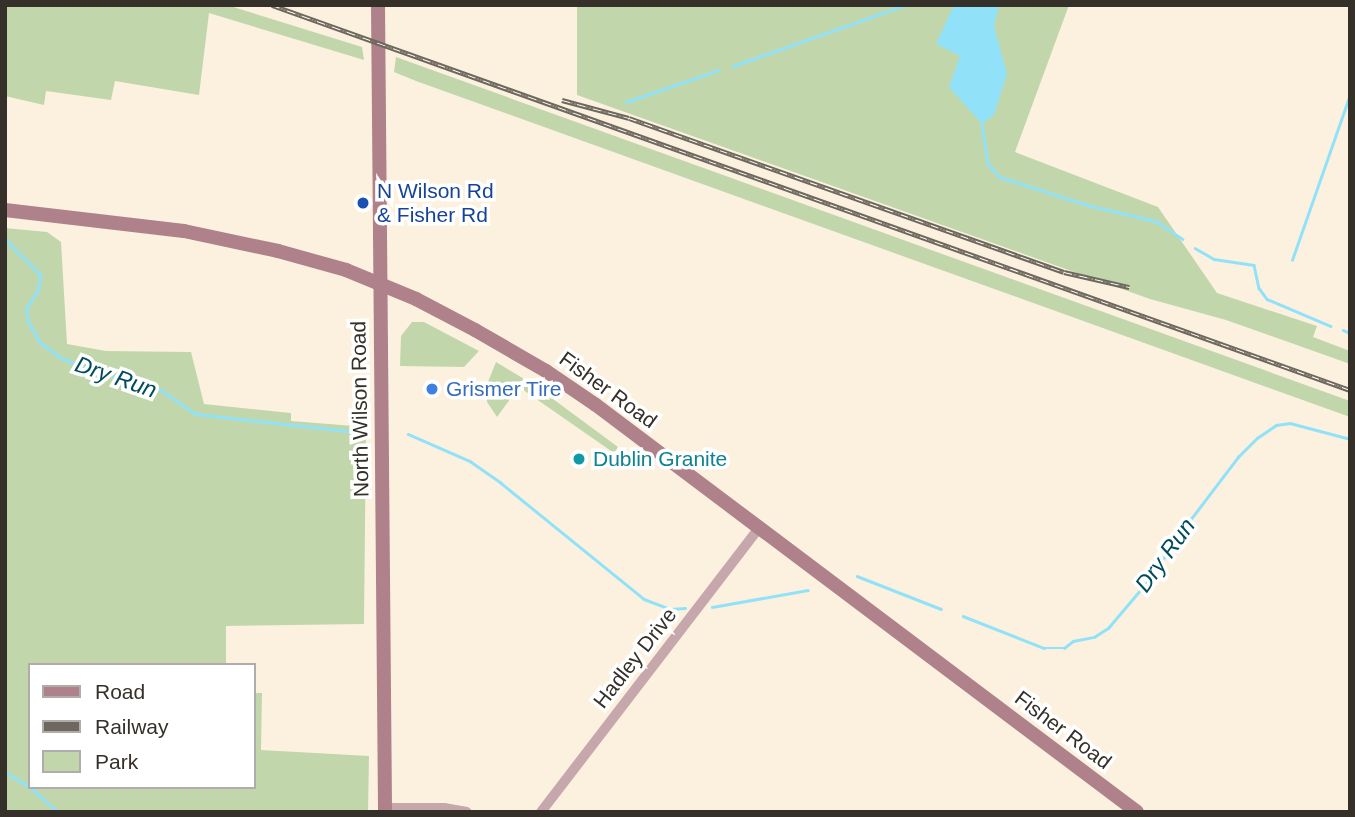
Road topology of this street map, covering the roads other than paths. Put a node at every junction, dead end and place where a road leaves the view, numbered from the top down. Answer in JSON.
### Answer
{"nodes":[{"id":1,"x":378,"y":5,"type":"edge"},
{"id":2,"x":5,"y":210,"type":"edge"},
{"id":3,"x":379,"y":284,"type":"junction"},
{"id":4,"x":759,"y":528,"type":"junction"},
{"id":5,"x":385,"y":810,"type":"edge"},
{"id":6,"x":467,"y":812,"type":"edge"},
{"id":7,"x":541,"y":812,"type":"edge"},
{"id":8,"x":1136,"y":812,"type":"edge"}],
"edges":[{"from":1,"to":3,"type":"main road","name":"North Wilson Road"},
{"from":2,"to":3,"type":"main road","name":"Fisher Road"},
{"from":3,"to":4,"type":"main road","name":"Fisher Road"},
{"from":3,"to":5,"type":"main road","name":"North Wilson Road"},
{"from":4,"to":7,"type":"street","name":"Hadley Drive"},
{"from":4,"to":8,"type":"main road","name":"Fisher Road"},
{"from":5,"to":6,"type":"street"}]}
